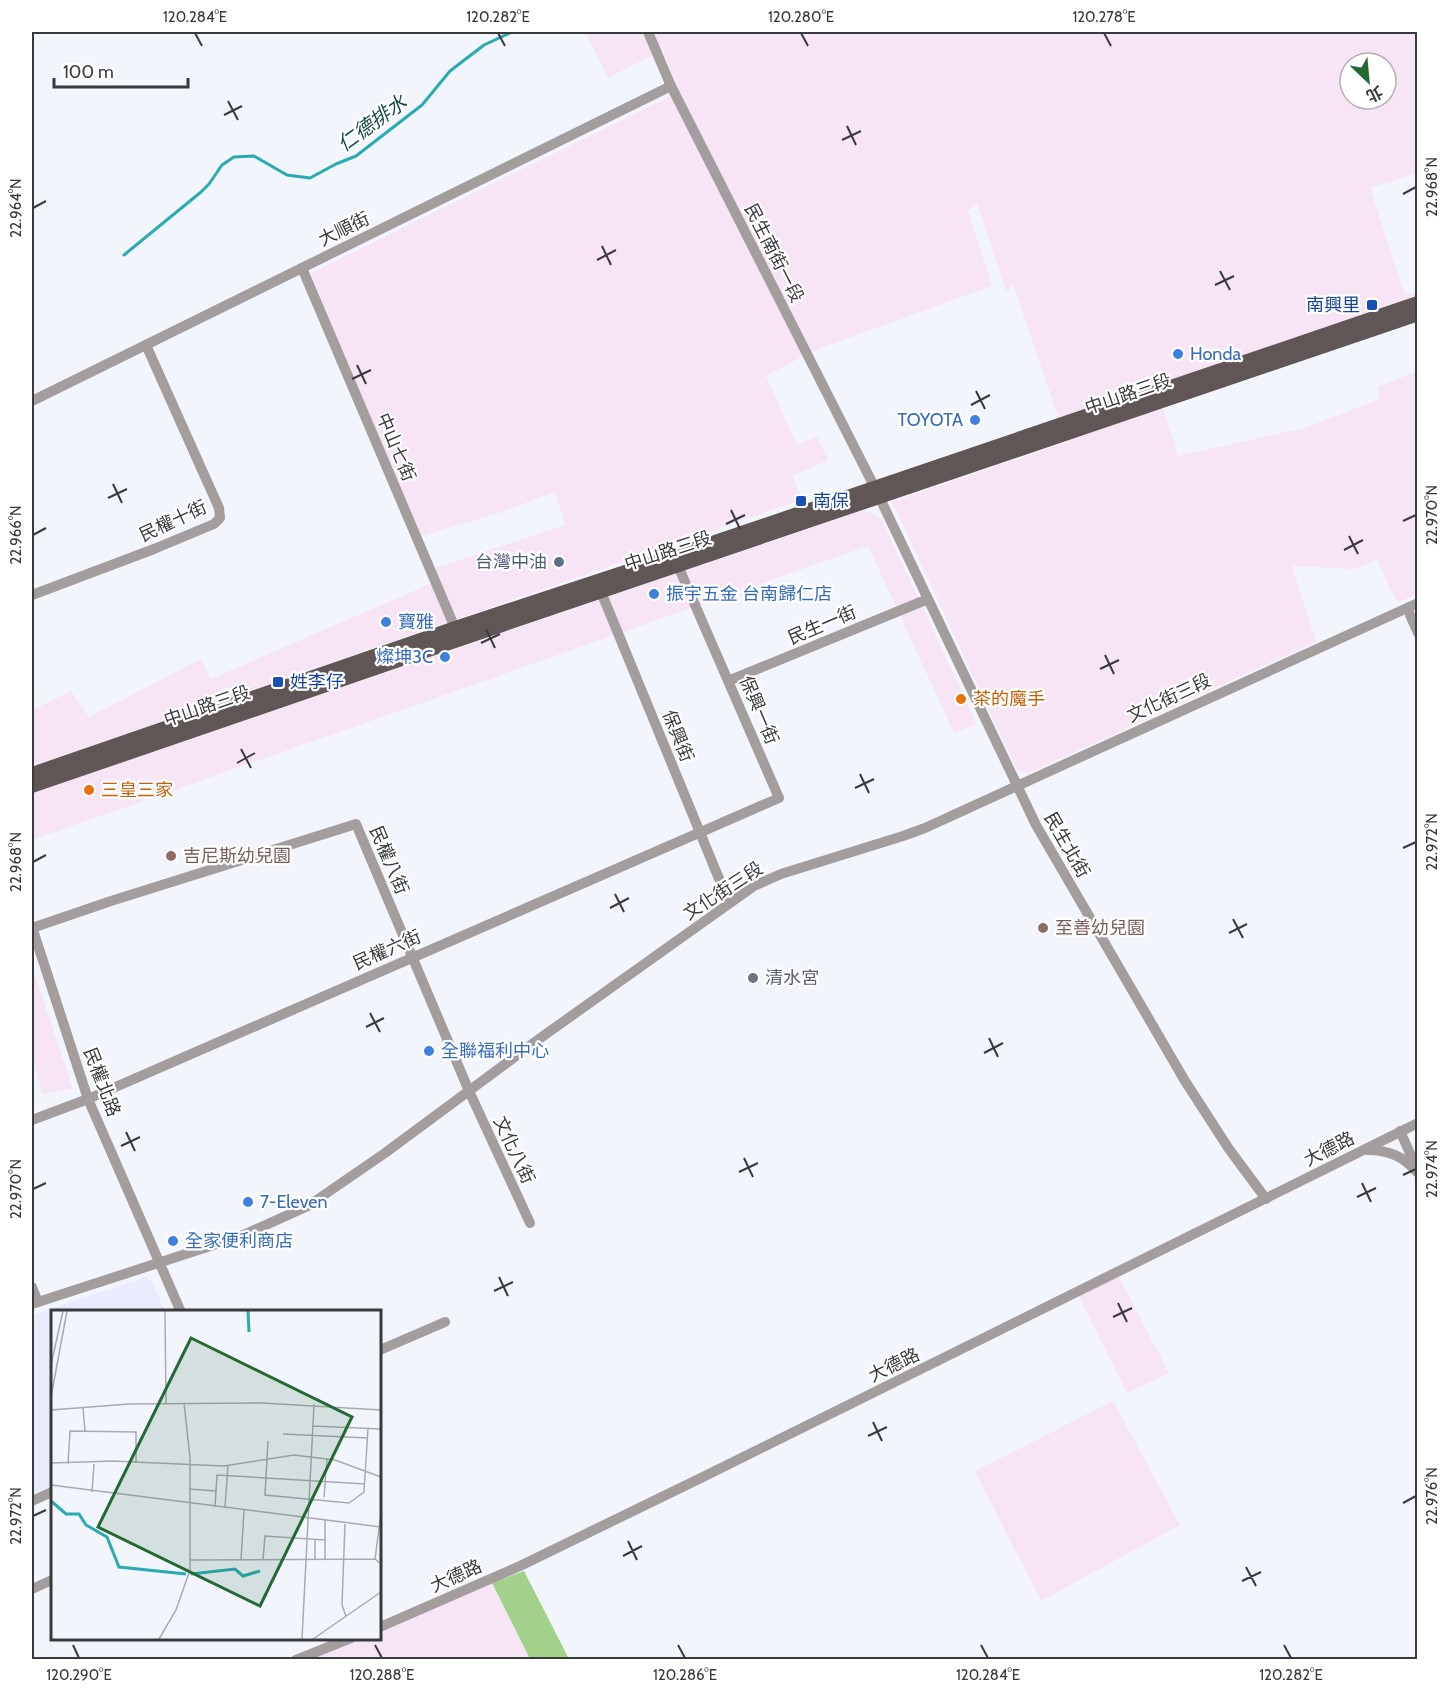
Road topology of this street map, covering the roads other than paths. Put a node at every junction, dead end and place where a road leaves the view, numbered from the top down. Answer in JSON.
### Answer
{"nodes":[{"id":1,"x":648,"y":32,"type":"edge"},
{"id":2,"x":671,"y":86,"type":"junction"},
{"id":3,"x":302,"y":268,"type":"junction"},
{"id":4,"x":1418,"y":303,"type":"edge"},
{"id":5,"x":1418,"y":314,"type":"edge"},
{"id":6,"x":146,"y":345,"type":"junction"},
{"id":7,"x":32,"y":401,"type":"edge"},
{"id":8,"x":877,"y":493,"type":"junction"},
{"id":9,"x":676,"y":561,"type":"junction"},
{"id":10,"x":599,"y":586,"type":"junction"},
{"id":11,"x":32,"y":595,"type":"edge"},
{"id":12,"x":928,"y":599,"type":"junction"},
{"id":13,"x":1412,"y":605,"type":"edge"},
{"id":14,"x":458,"y":633,"type":"junction"},
{"id":15,"x":1418,"y":633,"type":"edge"},
{"id":16,"x":728,"y":681,"type":"junction"},
{"id":17,"x":32,"y":774,"type":"edge"},
{"id":18,"x":32,"y":786,"type":"edge"},
{"id":19,"x":1016,"y":786,"type":"junction"},
{"id":20,"x":699,"y":832,"type":"junction"},
{"id":21,"x":729,"y":903,"type":"junction"},
{"id":22,"x":32,"y":928,"type":"edge"},
{"id":23,"x":412,"y":957,"type":"junction"},
{"id":24,"x":469,"y":1090,"type":"junction"},
{"id":25,"x":88,"y":1099,"type":"junction"},
{"id":26,"x":32,"y":1120,"type":"edge"},
{"id":27,"x":1418,"y":1123,"type":"edge"},
{"id":28,"x":1400,"y":1131,"type":"junction"},
{"id":29,"x":1363,"y":1150,"type":"junction"},
{"id":30,"x":1418,"y":1171,"type":"edge"},
{"id":31,"x":1266,"y":1199,"type":"junction"},
{"id":32,"x":530,"y":1223,"type":"dead end"},
{"id":33,"x":160,"y":1262,"type":"junction"},
{"id":34,"x":32,"y":1287,"type":"edge"},
{"id":35,"x":35,"y":1303,"type":"edge"},
{"id":36,"x":181,"y":1310,"type":"edge"},
{"id":37,"x":445,"y":1322,"type":"dead end"},
{"id":38,"x":381,"y":1350,"type":"edge"},
{"id":39,"x":51,"y":1492,"type":"edge"},
{"id":40,"x":32,"y":1501,"type":"edge"},
{"id":41,"x":51,"y":1580,"type":"edge"},
{"id":42,"x":32,"y":1589,"type":"edge"},
{"id":43,"x":381,"y":1627,"type":"edge"},
{"id":44,"x":341,"y":1640,"type":"edge"},
{"id":45,"x":326,"y":1643,"type":"edge"},
{"id":46,"x":296,"y":1659,"type":"edge"}],
"edges":[{"from":1,"to":2,"type":"street","name":"民生南街一段"},
{"from":2,"to":3,"type":"street","name":"大順街"},
{"from":2,"to":8,"type":"street","name":"民生南街一段"},
{"from":3,"to":6,"type":"street","name":"大順街"},
{"from":3,"to":14,"type":"street","name":"中山七街"},
{"from":4,"to":8,"type":"main road","name":"中山路三段"},
{"from":5,"to":8,"type":"main road","name":"中山路三段"},
{"from":6,"to":7,"type":"street","name":"大順街"},
{"from":6,"to":11,"type":"street","name":"民權十街"},
{"from":8,"to":9,"type":"main road","name":"中山路三段"},
{"from":8,"to":12,"type":"street","name":"民生北街"},
{"from":9,"to":10,"type":"main road","name":"中山路三段"},
{"from":9,"to":16,"type":"street","name":"保興一街"},
{"from":10,"to":14,"type":"main road","name":"中山路三段"},
{"from":10,"to":20,"type":"street","name":"保興街"},
{"from":12,"to":16,"type":"street","name":"民生一街"},
{"from":12,"to":19,"type":"street","name":"民生北街"},
{"from":13,"to":15,"type":"street"},
{"from":13,"to":19,"type":"street","name":"文化街三段"},
{"from":14,"to":17,"type":"main road","name":"中山路三段"},
{"from":14,"to":18,"type":"main road","name":"中山路三段"},
{"from":16,"to":20,"type":"street","name":"保興一街"},
{"from":19,"to":21,"type":"street","name":"文化街三段"},
{"from":19,"to":31,"type":"street","name":"民生北街"},
{"from":20,"to":21,"type":"street","name":"保興街"},
{"from":20,"to":23,"type":"street","name":"民權六街"},
{"from":21,"to":24,"type":"street","name":"文化街三段"},
{"from":22,"to":23,"type":"street","name":"民權八街"},
{"from":22,"to":25,"type":"street","name":"民權北路"},
{"from":23,"to":24,"type":"street","name":"文化八街"},
{"from":23,"to":25,"type":"street","name":"民權六街"},
{"from":24,"to":32,"type":"street","name":"文化八街"},
{"from":24,"to":33,"type":"street","name":"文化街三段"},
{"from":25,"to":26,"type":"street","name":"民權六街"},
{"from":25,"to":33,"type":"street","name":"民權北路"},
{"from":27,"to":28,"type":"street","name":"大德路"},
{"from":28,"to":29,"type":"street","name":"大德路"},
{"from":28,"to":30,"type":"street"},
{"from":29,"to":30,"type":"street"},
{"from":29,"to":31,"type":"street","name":"大德路"},
{"from":31,"to":43,"type":"street","name":"大德路"},
{"from":33,"to":35,"type":"street","name":"文化街三段"},
{"from":33,"to":36,"type":"street","name":"民權北路"},
{"from":34,"to":35,"type":"street"},
{"from":37,"to":38,"type":"street"},
{"from":39,"to":40,"type":"street"},
{"from":41,"to":42,"type":"street"},
{"from":44,"to":45,"type":"street"},
{"from":45,"to":46,"type":"street"}]}
